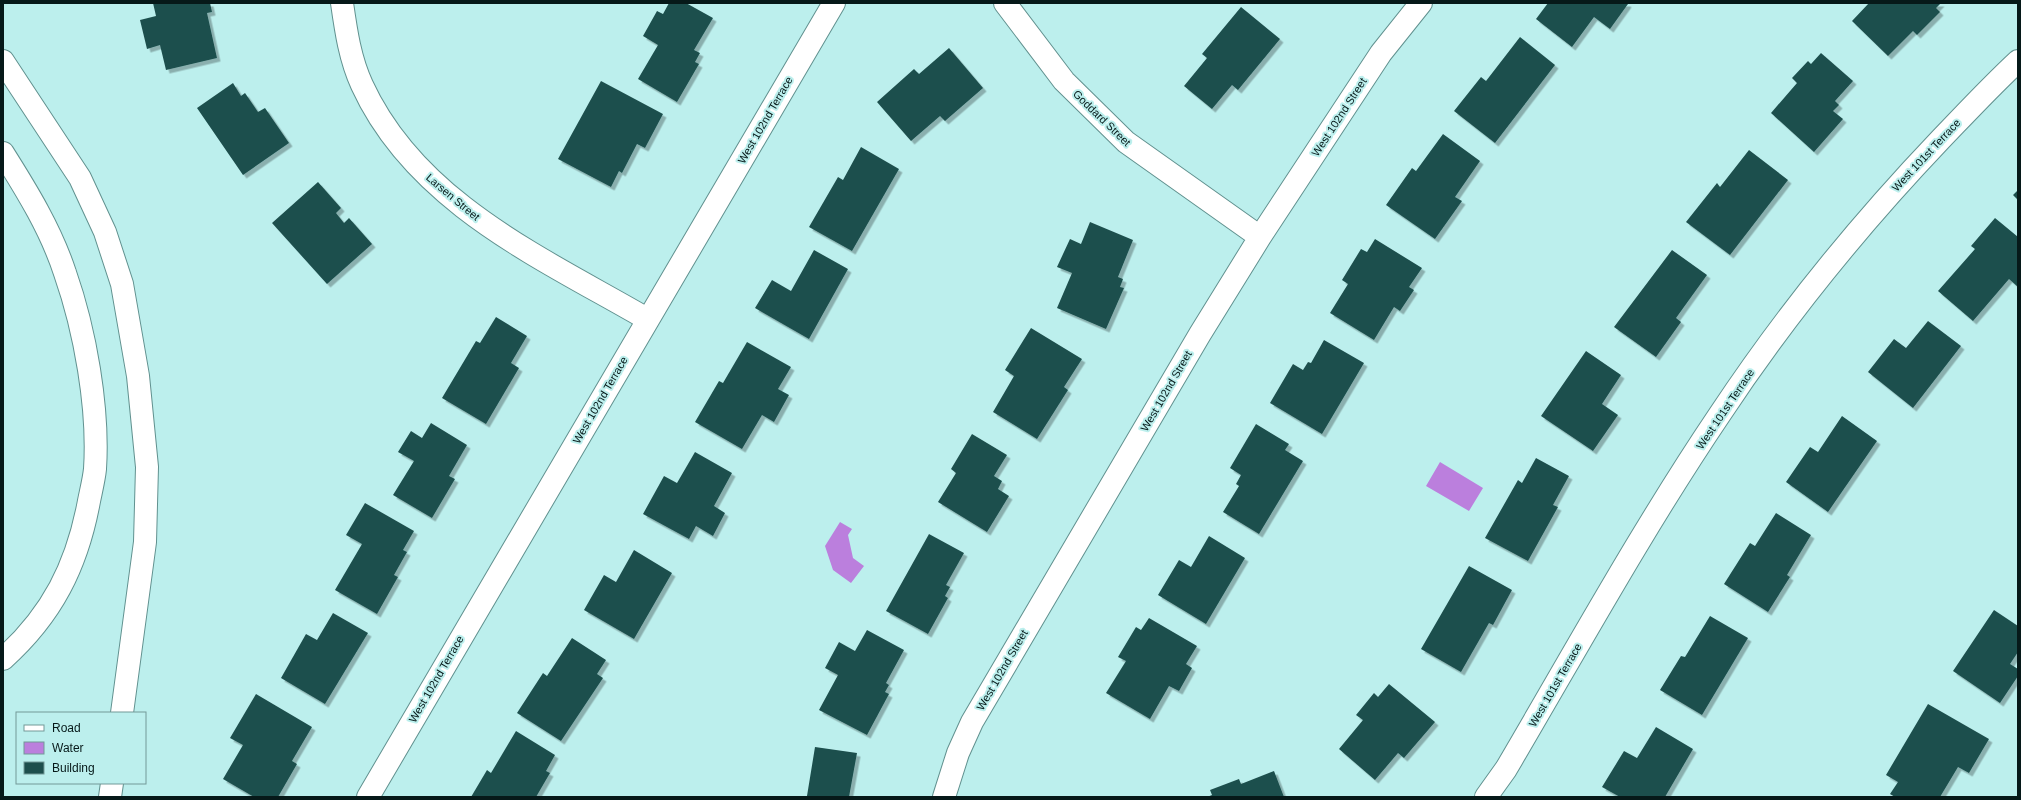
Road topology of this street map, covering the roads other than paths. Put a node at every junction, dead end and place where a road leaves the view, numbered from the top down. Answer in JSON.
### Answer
{"nodes":[{"id":1,"x":342,"y":3,"type":"edge"},
{"id":2,"x":834,"y":3,"type":"edge"},
{"id":3,"x":1005,"y":3,"type":"edge"},
{"id":4,"x":1421,"y":3,"type":"edge"},
{"id":5,"x":2018,"y":61,"type":"edge"},
{"id":6,"x":3,"y":62,"type":"edge"},
{"id":7,"x":3,"y":152,"type":"edge"},
{"id":8,"x":1260,"y":237,"type":"junction"},
{"id":9,"x":647,"y":319,"type":"junction"},
{"id":10,"x":3,"y":659,"type":"edge"},
{"id":11,"x":122,"y":712,"type":"edge"},
{"id":12,"x":112,"y":784,"type":"edge"},
{"id":13,"x":110,"y":797,"type":"edge"},
{"id":14,"x":368,"y":797,"type":"edge"},
{"id":15,"x":944,"y":797,"type":"edge"},
{"id":16,"x":1486,"y":797,"type":"edge"}],
"edges":[{"from":1,"to":9,"type":"main road","name":"Larsen Street"},
{"from":2,"to":9,"type":"main road","name":"West 102nd Terrace"},
{"from":3,"to":8,"type":"main road","name":"Goddard Street"},
{"from":4,"to":8,"type":"main road","name":"West 102nd Street"},
{"from":5,"to":16,"type":"main road","name":"West 101st Terrace"},
{"from":6,"to":11,"type":"main road"},
{"from":7,"to":10,"type":"main road"},
{"from":8,"to":15,"type":"main road","name":"West 102nd Street"},
{"from":9,"to":14,"type":"main road","name":"West 102nd Terrace"},
{"from":12,"to":13,"type":"main road"}]}
